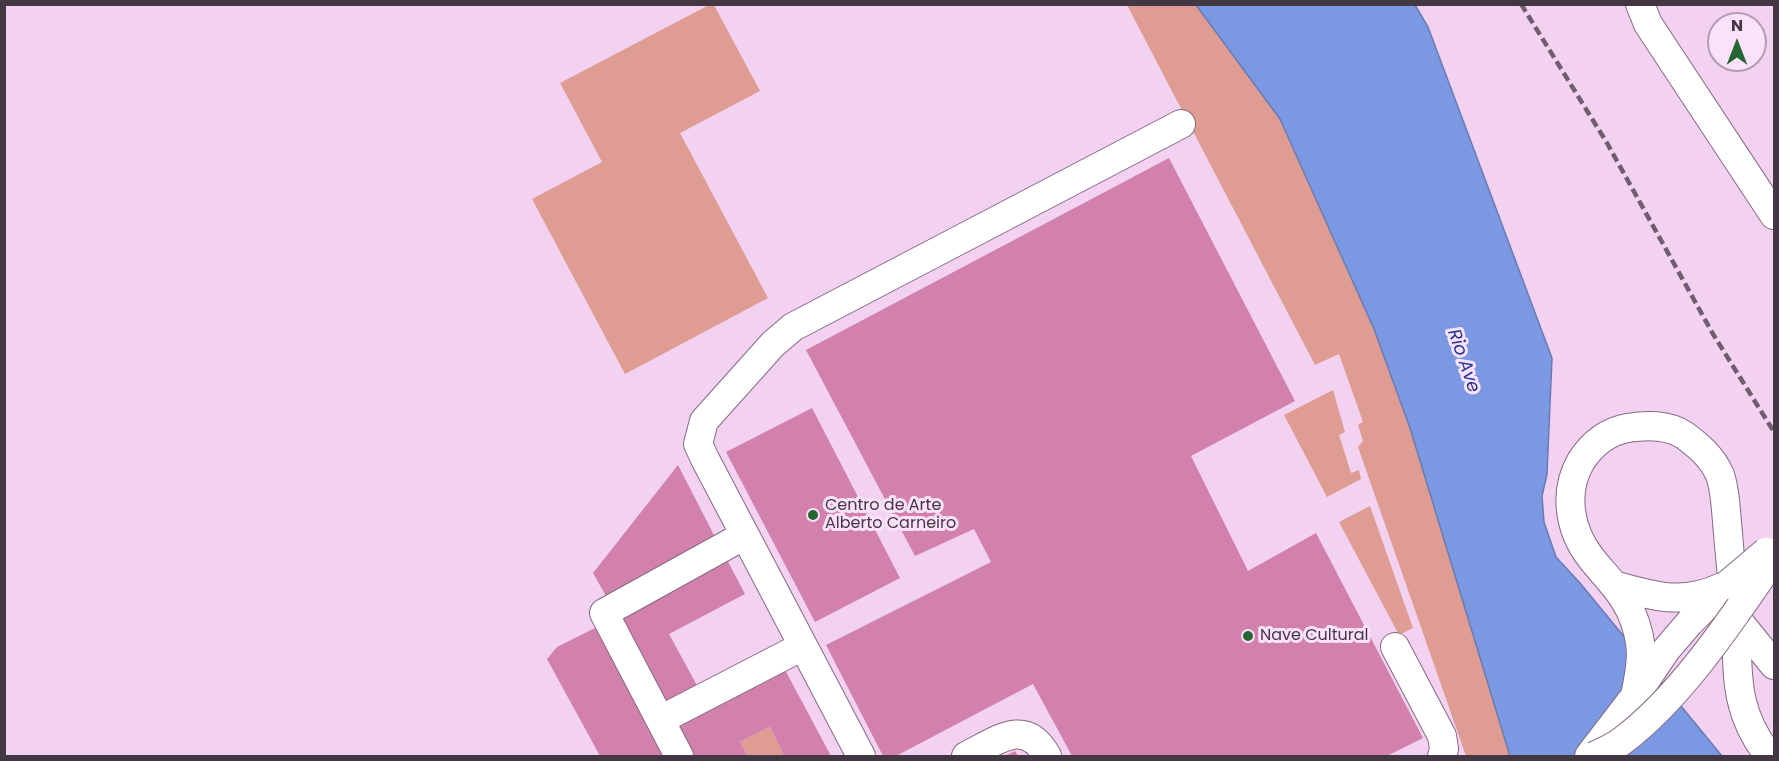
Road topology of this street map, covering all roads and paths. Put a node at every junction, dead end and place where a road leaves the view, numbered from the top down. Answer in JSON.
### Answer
{"nodes":[{"id":1,"x":1640,"y":4,"type":"edge"},
{"id":2,"x":1181,"y":124,"type":"dead end"},
{"id":3,"x":1774,"y":215,"type":"edge"},
{"id":4,"x":744,"y":534,"type":"junction"},
{"id":5,"x":1774,"y":545,"type":"edge"},
{"id":6,"x":1774,"y":558,"type":"edge"},
{"id":7,"x":1727,"y":585,"type":"junction"},
{"id":8,"x":1617,"y":586,"type":"junction"},
{"id":9,"x":1631,"y":612,"type":"junction"},
{"id":10,"x":1730,"y":624,"type":"junction"},
{"id":11,"x":1682,"y":631,"type":"junction"},
{"id":12,"x":803,"y":646,"type":"junction"},
{"id":13,"x":1395,"y":647,"type":"dead end"},
{"id":14,"x":1774,"y":665,"type":"edge"},
{"id":15,"x":1635,"y":696,"type":"junction"},
{"id":16,"x":660,"y":720,"type":"junction"},
{"id":17,"x":679,"y":756,"type":"edge"},
{"id":18,"x":861,"y":756,"type":"edge"},
{"id":19,"x":966,"y":756,"type":"edge"},
{"id":20,"x":1047,"y":756,"type":"edge"},
{"id":21,"x":1442,"y":756,"type":"edge"},
{"id":22,"x":1589,"y":756,"type":"edge"},
{"id":23,"x":1594,"y":756,"type":"edge"},
{"id":24,"x":1769,"y":756,"type":"edge"}],
"edges":[{"from":1,"to":3,"type":"street"},
{"from":2,"to":4,"type":"street"},
{"from":4,"to":12,"type":"street"},
{"from":4,"to":16,"type":"street"},
{"from":5,"to":7,"type":"street","bridge":true},
{"from":6,"to":10,"type":"street","bridge":true},
{"from":7,"to":8,"type":"street"},
{"from":7,"to":11,"type":"street"},
{"from":8,"to":9,"type":"street"},
{"from":8,"to":10,"type":"street"},
{"from":9,"to":11,"type":"street"},
{"from":9,"to":15,"type":"street"},
{"from":10,"to":11,"type":"street"},
{"from":10,"to":14,"type":"street"},
{"from":10,"to":23,"type":"street","bridge":true},
{"from":10,"to":24,"type":"street"},
{"from":11,"to":15,"type":"street"},
{"from":12,"to":16,"type":"street"},
{"from":12,"to":18,"type":"street"},
{"from":13,"to":21,"type":"street"},
{"from":15,"to":22,"type":"street"},
{"from":16,"to":17,"type":"street"},
{"from":19,"to":20,"type":"street"}]}
